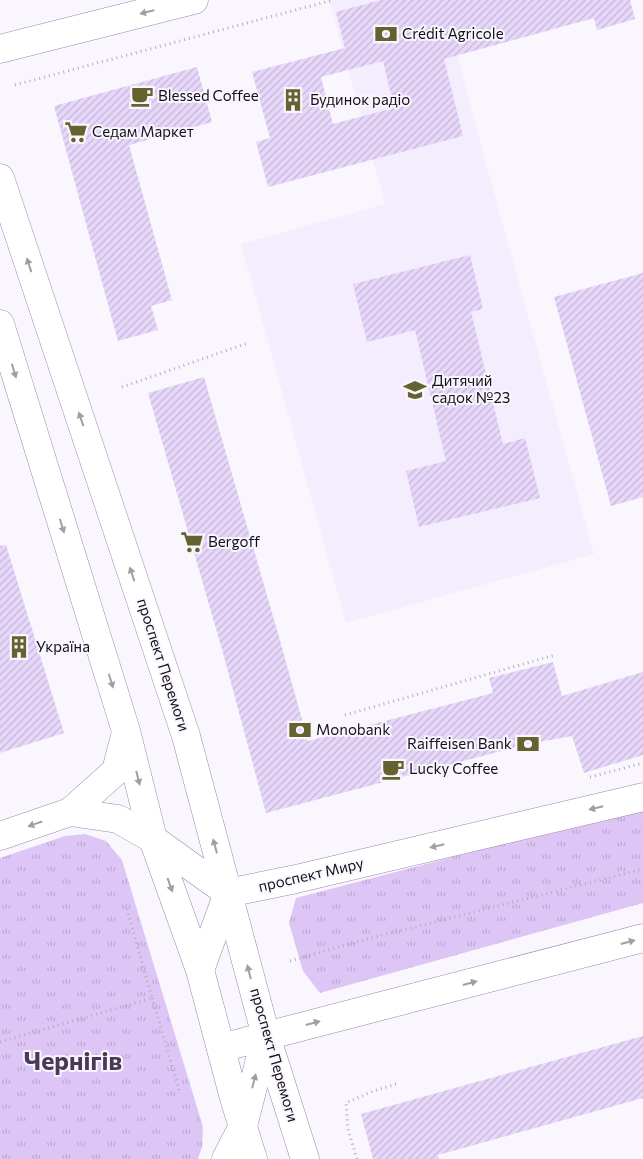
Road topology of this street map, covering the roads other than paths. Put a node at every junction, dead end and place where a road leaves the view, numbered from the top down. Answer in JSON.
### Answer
{"nodes":[{"id":1,"x":194,"y":0,"type":"edge"},
{"id":2,"x":0,"y":49,"type":"edge"},
{"id":3,"x":0,"y":178,"type":"edge"},
{"id":4,"x":0,"y":324,"type":"edge"},
{"id":5,"x":126,"y":731,"type":"junction"},
{"id":6,"x":643,"y":797,"type":"edge"},
{"id":7,"x":70,"y":812,"type":"junction"},
{"id":8,"x":0,"y":836,"type":"edge"},
{"id":9,"x":153,"y":839,"type":"junction"},
{"id":10,"x":228,"y":893,"type":"junction"},
{"id":11,"x":643,"y":938,"type":"edge"},
{"id":12,"x":200,"y":970,"type":"junction"},
{"id":13,"x":266,"y":1036,"type":"junction"},
{"id":14,"x":221,"y":1048,"type":"junction"},
{"id":15,"x":243,"y":1126,"type":"junction"},
{"id":16,"x":226,"y":1159,"type":"edge"},
{"id":17,"x":253,"y":1159,"type":"edge"},
{"id":18,"x":305,"y":1159,"type":"edge"}],
"edges":[{"from":1,"to":2,"type":"main road","one_way":true},
{"from":10,"to":3,"type":"main road","name":"проспект Перемоги","one_way":true},
{"from":4,"to":5,"type":"main road","one_way":true},
{"from":5,"to":7,"type":"main road"},
{"from":5,"to":9,"type":"main road","one_way":true},
{"from":6,"to":10,"type":"main road","name":"проспект Миру","one_way":true},
{"from":7,"to":8,"type":"main road","one_way":true},
{"from":7,"to":9,"type":"main road"},
{"from":9,"to":10,"type":"main road"},
{"from":9,"to":12,"type":"main road","one_way":true},
{"from":10,"to":12,"type":"main road"},
{"from":13,"to":10,"type":"main road","name":"проспект Перемоги","one_way":true},
{"from":13,"to":11,"type":"main road","one_way":true},
{"from":12,"to":14,"type":"main road"},
{"from":13,"to":14,"type":"main road"},
{"from":15,"to":13,"type":"main road","one_way":true},
{"from":13,"to":18,"type":"main road","name":"проспект Перемоги"},
{"from":14,"to":15,"type":"main road"},
{"from":15,"to":16,"type":"main road"},
{"from":15,"to":17,"type":"main road"}]}
